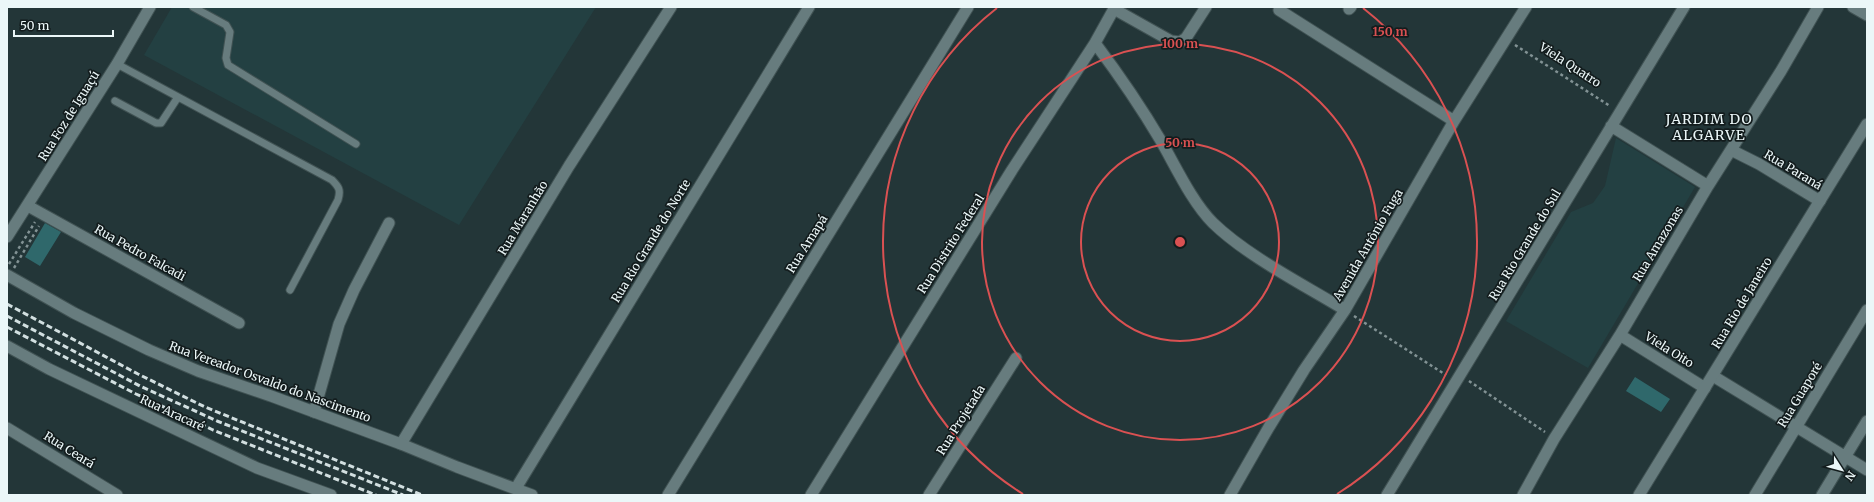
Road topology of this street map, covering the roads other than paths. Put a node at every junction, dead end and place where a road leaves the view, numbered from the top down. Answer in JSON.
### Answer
{"nodes":[{"id":1,"x":150,"y":7,"type":"edge"},
{"id":2,"x":193,"y":7,"type":"edge"},
{"id":3,"x":671,"y":7,"type":"edge"},
{"id":4,"x":809,"y":7,"type":"edge"},
{"id":5,"x":968,"y":7,"type":"edge"},
{"id":6,"x":1206,"y":7,"type":"edge"},
{"id":7,"x":1526,"y":7,"type":"edge"},
{"id":8,"x":1684,"y":7,"type":"edge"},
{"id":9,"x":1818,"y":7,"type":"edge"},
{"id":10,"x":1853,"y":7,"type":"edge"},
{"id":11,"x":1114,"y":8,"type":"edge"},
{"id":12,"x":1279,"y":10,"type":"dead end"},
{"id":13,"x":1867,"y":15,"type":"edge"},
{"id":14,"x":1095,"y":43,"type":"junction"},
{"id":15,"x":117,"y":64,"type":"junction"},
{"id":16,"x":178,"y":97,"type":"junction"},
{"id":17,"x":115,"y":100,"type":"dead end"},
{"id":18,"x":1454,"y":121,"type":"junction"},
{"id":19,"x":1867,"y":124,"type":"edge"},
{"id":20,"x":1611,"y":126,"type":"junction"},
{"id":21,"x":356,"y":144,"type":"dead end"},
{"id":22,"x":1731,"y":150,"type":"junction"},
{"id":23,"x":1708,"y":186,"type":"junction"},
{"id":24,"x":1820,"y":201,"type":"junction"},
{"id":25,"x":28,"y":206,"type":"junction"},
{"id":26,"x":389,"y":223,"type":"dead end"},
{"id":27,"x":7,"y":237,"type":"edge"},
{"id":28,"x":7,"y":274,"type":"edge"},
{"id":29,"x":290,"y":290,"type":"dead end"},
{"id":30,"x":1345,"y":310,"type":"junction"},
{"id":31,"x":1867,"y":310,"type":"edge"},
{"id":32,"x":239,"y":323,"type":"dead end"},
{"id":33,"x":1620,"y":335,"type":"junction"},
{"id":34,"x":7,"y":346,"type":"edge"},
{"id":35,"x":1016,"y":358,"type":"dead end"},
{"id":36,"x":1713,"y":376,"type":"junction"},
{"id":37,"x":1705,"y":388,"type":"junction"},
{"id":38,"x":314,"y":412,"type":"junction"},
{"id":39,"x":1867,"y":420,"type":"edge"},
{"id":40,"x":7,"y":428,"type":"edge"},
{"id":41,"x":1795,"y":428,"type":"junction"},
{"id":42,"x":401,"y":444,"type":"junction"},
{"id":43,"x":1845,"y":457,"type":"junction"},
{"id":44,"x":1867,"y":470,"type":"edge"},
{"id":45,"x":516,"y":488,"type":"junction"},
{"id":46,"x":116,"y":495,"type":"edge"},
{"id":47,"x":331,"y":495,"type":"edge"},
{"id":48,"x":532,"y":495,"type":"edge"},
{"id":49,"x":668,"y":495,"type":"edge"},
{"id":50,"x":811,"y":495,"type":"edge"},
{"id":51,"x":929,"y":495,"type":"edge"},
{"id":52,"x":1230,"y":495,"type":"edge"},
{"id":53,"x":1387,"y":495,"type":"edge"},
{"id":54,"x":1523,"y":495,"type":"edge"},
{"id":55,"x":1639,"y":495,"type":"edge"},
{"id":56,"x":1755,"y":495,"type":"edge"},
{"id":57,"x":1822,"y":495,"type":"edge"}],
"edges":[{"from":1,"to":15,"type":"street","name":"Rua Foz de Iguaçú"},
{"from":2,"to":21,"type":"lane"},
{"from":3,"to":42,"type":"street","name":"Rua Maranhão"},
{"from":4,"to":45,"type":"street","name":"Rua Rio Grande do Norte"},
{"from":5,"to":49,"type":"street","name":"Rua Amapá"},
{"from":6,"to":11,"type":"street"},
{"from":7,"to":18,"type":"street","name":"Avenida Antônio Fuga"},
{"from":8,"to":20,"type":"street","name":"Rua Rio Grande do Sul"},
{"from":9,"to":22,"type":"street","name":"Rua Amazonas"},
{"from":10,"to":13,"type":"street"},
{"from":11,"to":14,"type":"street","name":"Rua Distrito Federal"},
{"from":12,"to":18,"type":"street"},
{"from":14,"to":30,"type":"street"},
{"from":14,"to":50,"type":"street","name":"Rua Distrito Federal"},
{"from":15,"to":16,"type":"lane"},
{"from":15,"to":25,"type":"street","name":"Rua Foz de Iguaçú"},
{"from":16,"to":17,"type":"lane"},
{"from":16,"to":29,"type":"lane"},
{"from":18,"to":30,"type":"street","name":"Avenida Antônio Fuga"},
{"from":19,"to":24,"type":"street","name":"Rua Rio de Janeiro"},
{"from":20,"to":23,"type":"street"},
{"from":20,"to":53,"type":"street","name":"Rua Rio Grande do Sul"},
{"from":22,"to":23,"type":"street","name":"Rua Amazonas"},
{"from":22,"to":24,"type":"street","name":"Rua Paraná"},
{"from":23,"to":33,"type":"street","name":"Rua Amazonas"},
{"from":24,"to":36,"type":"street","name":"Rua Rio de Janeiro"},
{"from":25,"to":27,"type":"street","name":"Rua Foz de Iguaçú"},
{"from":25,"to":32,"type":"street","name":"Rua Pedro Falcadi"},
{"from":26,"to":38,"type":"street"},
{"from":28,"to":38,"type":"street","name":"Rua Vereador Osvaldo do Nascimento"},
{"from":30,"to":52,"type":"street","name":"Avenida Antônio Fuga"},
{"from":31,"to":41,"type":"street","name":"Rua Guaporé"},
{"from":33,"to":37,"type":"street","name":"Viela Oito"},
{"from":33,"to":54,"type":"street","name":"Rua Amazonas"},
{"from":34,"to":47,"type":"street","name":"Rua Aracaré"},
{"from":35,"to":51,"type":"street","name":"Rua Projetada"},
{"from":36,"to":37,"type":"street","name":"Rua Rio de Janeiro"},
{"from":36,"to":41,"type":"street"},
{"from":37,"to":55,"type":"street","name":"Rua Rio de Janeiro"},
{"from":38,"to":42,"type":"street","name":"Rua Vereador Osvaldo do Nascimento"},
{"from":39,"to":43,"type":"street"},
{"from":40,"to":46,"type":"street","name":"Rua Ceará"},
{"from":41,"to":43,"type":"street"},
{"from":41,"to":56,"type":"street","name":"Rua Guaporé"},
{"from":42,"to":45,"type":"street","name":"Rua Vereador Osvaldo do Nascimento"},
{"from":43,"to":44,"type":"street"},
{"from":43,"to":57,"type":"street"},
{"from":45,"to":48,"type":"street","name":"Rua Vereador Osvaldo do Nascimento"}]}
